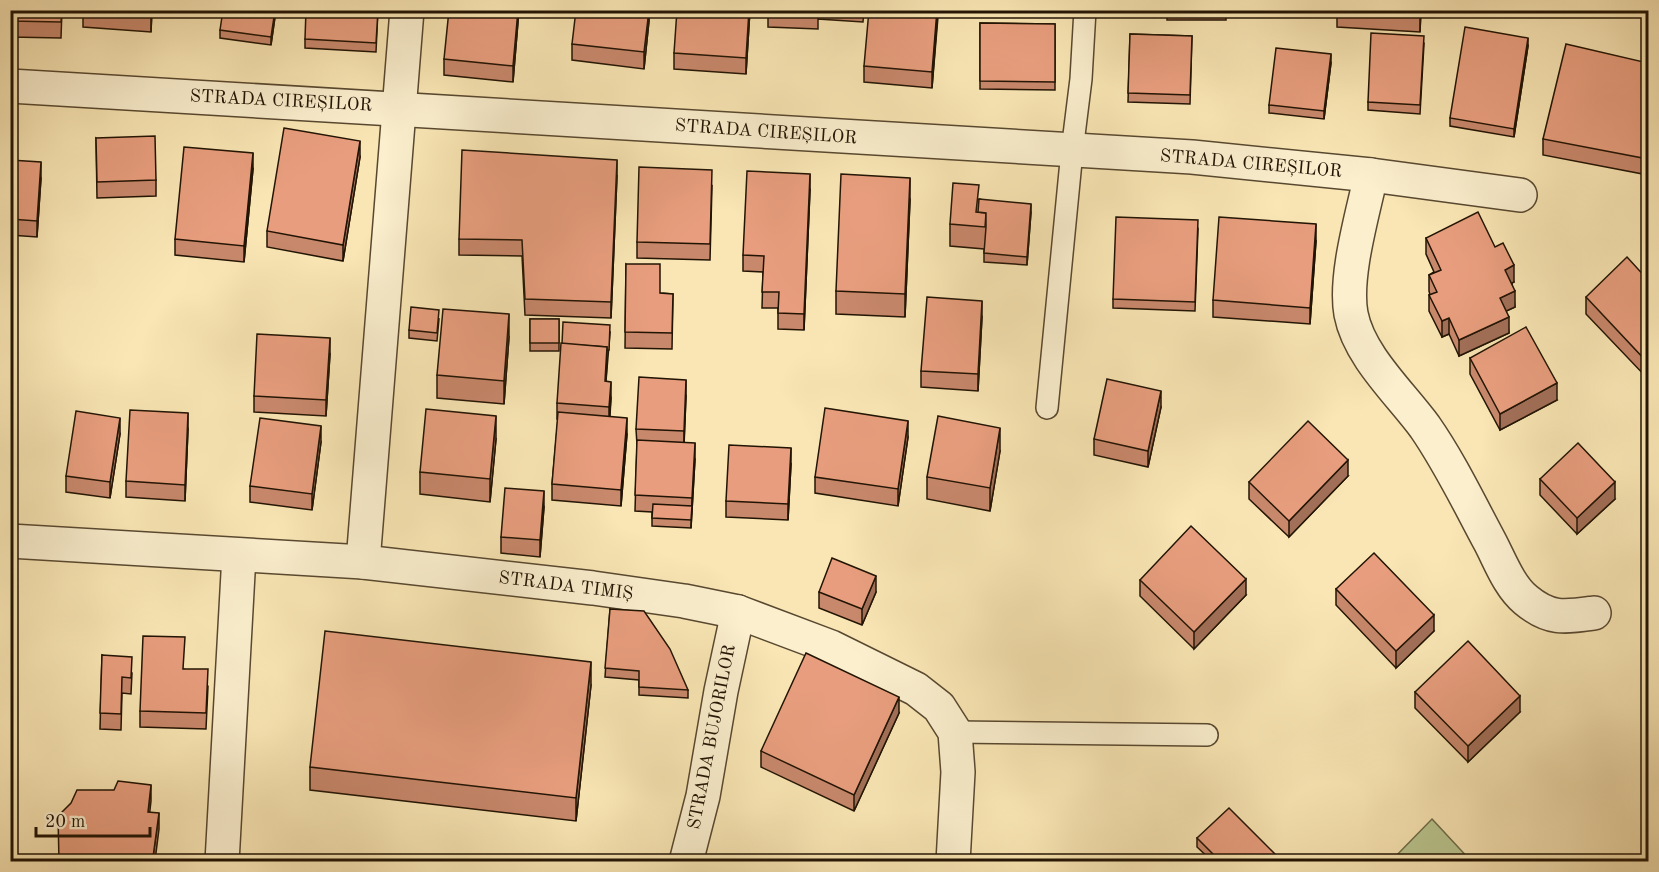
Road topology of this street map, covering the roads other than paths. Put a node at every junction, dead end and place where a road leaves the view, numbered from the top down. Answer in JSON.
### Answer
{"nodes":[{"id":1,"x":407,"y":10,"type":"edge"},
{"id":2,"x":1084,"y":10,"type":"edge"},
{"id":3,"x":10,"y":86,"type":"edge"},
{"id":4,"x":399,"y":108,"type":"junction"},
{"id":5,"x":1072,"y":151,"type":"junction"},
{"id":6,"x":1371,"y":175,"type":"junction"},
{"id":7,"x":1520,"y":195,"type":"dead end"},
{"id":8,"x":1047,"y":408,"type":"dead end"},
{"id":9,"x":10,"y":541,"type":"edge"},
{"id":10,"x":239,"y":555,"type":"junction"},
{"id":11,"x":363,"y":562,"type":"junction"},
{"id":12,"x":738,"y":612,"type":"junction"},
{"id":13,"x":1594,"y":613,"type":"dead end"},
{"id":14,"x":955,"y":732,"type":"junction"},
{"id":15,"x":1207,"y":735,"type":"dead end"},
{"id":16,"x":222,"y":861,"type":"edge"},
{"id":17,"x":686,"y":861,"type":"edge"},
{"id":18,"x":953,"y":861,"type":"edge"}],
"edges":[{"from":1,"to":4,"type":"street"},
{"from":2,"to":5,"type":"lane"},
{"from":3,"to":4,"type":"street","name":"STRADA CIREȘILOR"},
{"from":4,"to":5,"type":"street","name":"STRADA CIREȘILOR"},
{"from":4,"to":11,"type":"street"},
{"from":5,"to":6,"type":"street","name":"STRADA CIREȘILOR"},
{"from":5,"to":8,"type":"lane"},
{"from":6,"to":7,"type":"street","name":"STRADA CIREȘILOR"},
{"from":6,"to":13,"type":"street"},
{"from":9,"to":10,"type":"street","name":"STRADA TIMIȘ"},
{"from":10,"to":11,"type":"street","name":"STRADA TIMIȘ"},
{"from":10,"to":16,"type":"street"},
{"from":11,"to":12,"type":"street","name":"STRADA TIMIȘ"},
{"from":12,"to":14,"type":"street","name":"STRADA TIMIȘ"},
{"from":12,"to":17,"type":"street","name":"STRADA BUJORILOR"},
{"from":14,"to":15,"type":"lane"},
{"from":14,"to":18,"type":"street","name":"STRADA TIMIȘ"}]}
